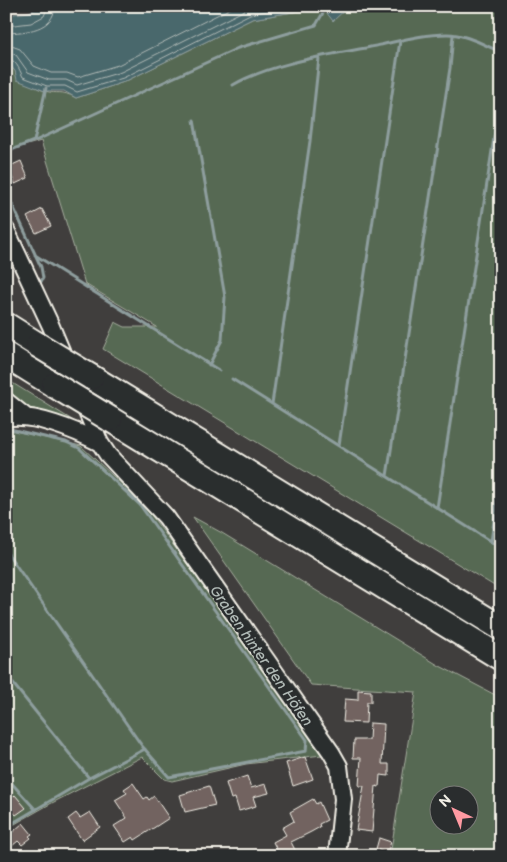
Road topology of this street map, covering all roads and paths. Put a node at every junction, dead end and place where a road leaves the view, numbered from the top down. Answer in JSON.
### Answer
{"nodes":[{"id":1,"x":6,"y":230,"type":"edge"},
{"id":2,"x":6,"y":325,"type":"edge"},
{"id":3,"x":6,"y":355,"type":"edge"},
{"id":4,"x":14,"y":411,"type":"edge"},
{"id":5,"x":100,"y":443,"type":"junction"},
{"id":6,"x":501,"y":628,"type":"edge"},
{"id":7,"x":501,"y":658,"type":"edge"},
{"id":8,"x":339,"y":855,"type":"edge"}],
"edges":[{"from":1,"to":5,"type":"street"},
{"from":2,"to":6,"type":"highway","bridge":true},
{"from":3,"to":7,"type":"highway","bridge":true},
{"from":4,"to":5,"type":"street"},
{"from":5,"to":8,"type":"street"}]}
